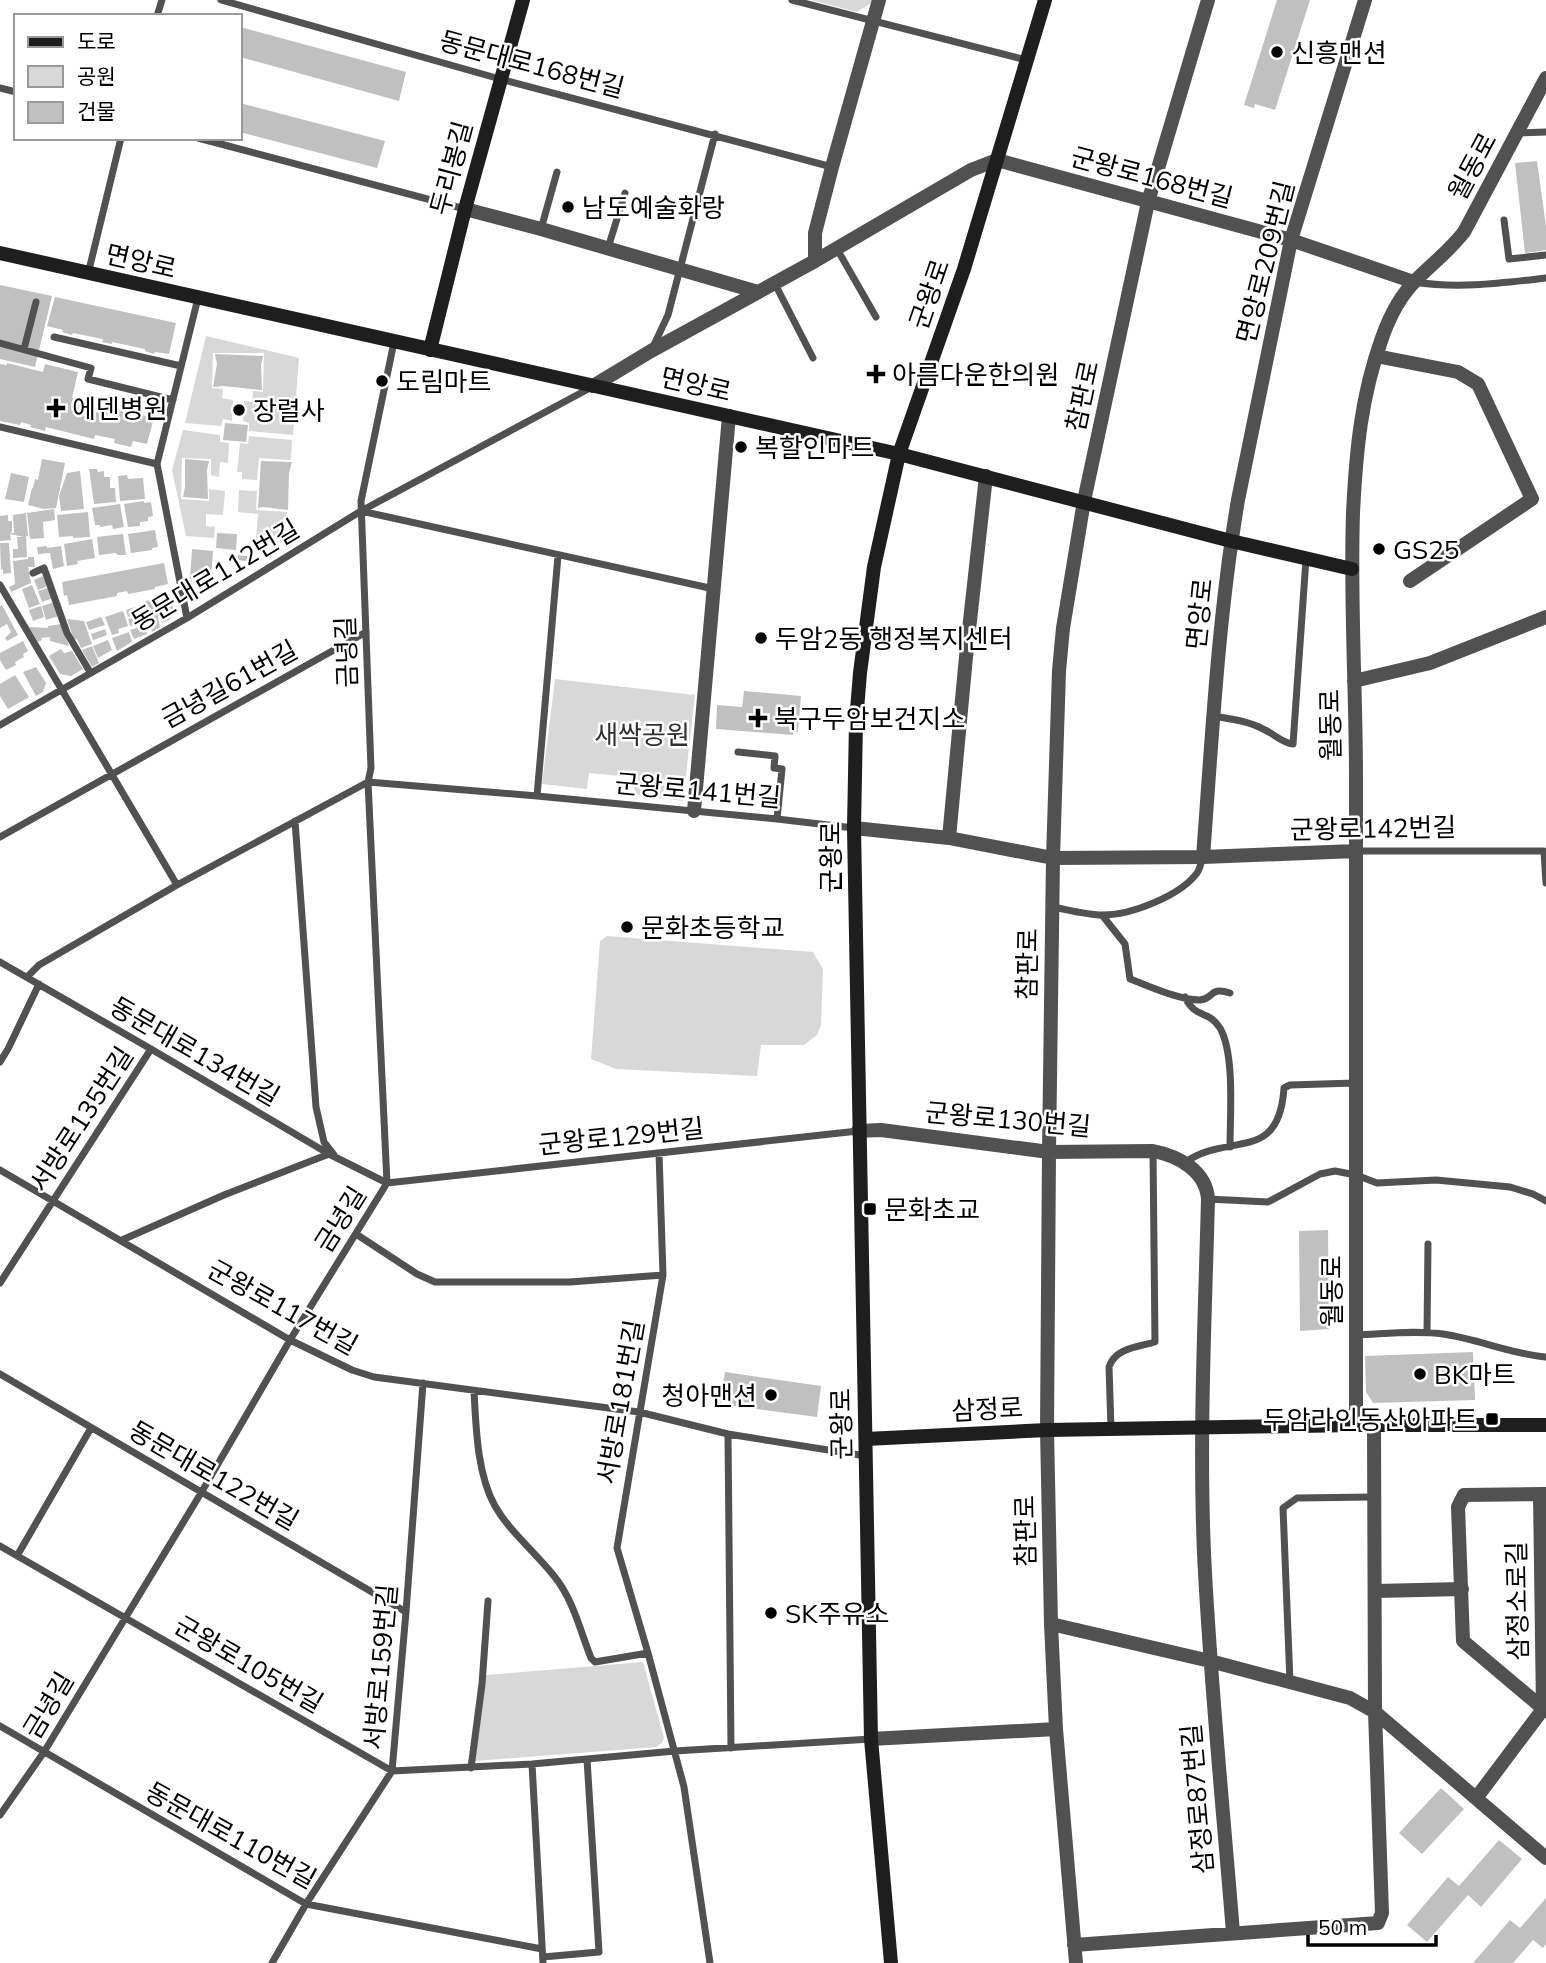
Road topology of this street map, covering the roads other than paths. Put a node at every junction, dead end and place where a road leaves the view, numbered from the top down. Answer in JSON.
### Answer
{"nodes":[{"id":1,"x":221,"y":0,"type":"edge"},
{"id":2,"x":523,"y":0,"type":"edge"},
{"id":3,"x":792,"y":0,"type":"edge"},
{"id":4,"x":879,"y":0,"type":"edge"},
{"id":5,"x":1045,"y":0,"type":"edge"},
{"id":6,"x":1208,"y":0,"type":"edge"},
{"id":7,"x":1365,"y":0,"type":"edge"},
{"id":8,"x":873,"y":22,"type":"junction"},
{"id":9,"x":1026,"y":60,"type":"junction"},
{"id":10,"x":1546,"y":78,"type":"edge"},
{"id":11,"x":500,"y":79,"type":"junction"},
{"id":12,"x":1546,"y":132,"type":"edge"},
{"id":13,"x":1518,"y":133,"type":"junction"},
{"id":14,"x":715,"y":134,"type":"junction"},
{"id":15,"x":121,"y":140,"type":"edge"},
{"id":16,"x":206,"y":140,"type":"edge"},
{"id":17,"x":997,"y":160,"type":"junction"},
{"id":18,"x":832,"y":167,"type":"junction"},
{"id":19,"x":557,"y":172,"type":"dead end"},
{"id":20,"x":625,"y":193,"type":"dead end"},
{"id":21,"x":1149,"y":202,"type":"junction"},
{"id":22,"x":465,"y":209,"type":"junction"},
{"id":23,"x":1504,"y":220,"type":"dead end"},
{"id":24,"x":541,"y":229,"type":"junction"},
{"id":25,"x":1291,"y":240,"type":"junction"},
{"id":26,"x":608,"y":248,"type":"junction"},
{"id":27,"x":836,"y":248,"type":"junction"},
{"id":28,"x":0,"y":253,"type":"edge"},
{"id":29,"x":1546,"y":255,"type":"edge"},
{"id":30,"x":815,"y":261,"type":"junction"},
{"id":31,"x":680,"y":269,"type":"junction"},
{"id":32,"x":88,"y":274,"type":"junction"},
{"id":33,"x":1546,"y":278,"type":"edge"},
{"id":34,"x":1414,"y":282,"type":"junction"},
{"id":35,"x":774,"y":283,"type":"junction"},
{"id":36,"x":758,"y":292,"type":"junction"},
{"id":37,"x":198,"y":298,"type":"junction"},
{"id":38,"x":36,"y":302,"type":"dead end"},
{"id":39,"x":876,"y":317,"type":"dead end"},
{"id":40,"x":54,"y":337,"type":"dead end"},
{"id":41,"x":394,"y":342,"type":"junction"},
{"id":42,"x":0,"y":343,"type":"edge"},
{"id":43,"x":24,"y":349,"type":"junction"},
{"id":44,"x":430,"y":350,"type":"junction"},
{"id":45,"x":651,"y":351,"type":"junction"},
{"id":46,"x":1376,"y":356,"type":"junction"},
{"id":47,"x":813,"y":358,"type":"dead end"},
{"id":48,"x":181,"y":366,"type":"junction"},
{"id":49,"x":593,"y":386,"type":"junction"},
{"id":50,"x":173,"y":400,"type":"junction"},
{"id":51,"x":729,"y":416,"type":"junction"},
{"id":52,"x":0,"y":427,"type":"edge"},
{"id":53,"x":899,"y":454,"type":"junction"},
{"id":54,"x":157,"y":464,"type":"junction"},
{"id":55,"x":986,"y":476,"type":"junction"},
{"id":56,"x":1084,"y":502,"type":"junction"},
{"id":57,"x":361,"y":511,"type":"junction"},
{"id":58,"x":1231,"y":541,"type":"junction"},
{"id":59,"x":558,"y":556,"type":"junction"},
{"id":60,"x":1306,"y":558,"type":"junction"},
{"id":61,"x":1352,"y":569,"type":"junction"},
{"id":62,"x":33,"y":573,"type":"dead end"},
{"id":63,"x":1410,"y":581,"type":"dead end"},
{"id":64,"x":0,"y":585,"type":"edge"},
{"id":65,"x":714,"y":589,"type":"junction"},
{"id":66,"x":1546,"y":617,"type":"edge"},
{"id":67,"x":187,"y":618,"type":"junction"},
{"id":68,"x":366,"y":632,"type":"junction"},
{"id":69,"x":90,"y":672,"type":"junction"},
{"id":70,"x":1354,"y":681,"type":"junction"},
{"id":71,"x":61,"y":690,"type":"junction"},
{"id":72,"x":1214,"y":716,"type":"junction"},
{"id":73,"x":0,"y":725,"type":"edge"},
{"id":74,"x":738,"y":752,"type":"dead end"},
{"id":75,"x":112,"y":773,"type":"junction"},
{"id":76,"x":368,"y":782,"type":"junction"},
{"id":77,"x":537,"y":796,"type":"junction"},
{"id":78,"x":694,"y":811,"type":"junction"},
{"id":79,"x":777,"y":819,"type":"junction"},
{"id":80,"x":295,"y":821,"type":"junction"},
{"id":81,"x":854,"y":828,"type":"junction"},
{"id":82,"x":0,"y":837,"type":"edge"},
{"id":83,"x":949,"y":838,"type":"junction"},
{"id":84,"x":1356,"y":851,"type":"junction"},
{"id":85,"x":1203,"y":857,"type":"junction"},
{"id":86,"x":1053,"y":858,"type":"junction"},
{"id":87,"x":1546,"y":883,"type":"edge"},
{"id":88,"x":177,"y":885,"type":"junction"},
{"id":89,"x":1053,"y":907,"type":"junction"},
{"id":90,"x":1102,"y":915,"type":"junction"},
{"id":91,"x":0,"y":962,"type":"edge"},
{"id":92,"x":27,"y":977,"type":"junction"},
{"id":93,"x":39,"y":984,"type":"junction"},
{"id":94,"x":1230,"y":993,"type":"dead end"},
{"id":95,"x":1185,"y":997,"type":"junction"},
{"id":96,"x":151,"y":1049,"type":"junction"},
{"id":97,"x":0,"y":1062,"type":"edge"},
{"id":98,"x":1356,"y":1083,"type":"junction"},
{"id":99,"x":859,"y":1131,"type":"junction"},
{"id":100,"x":1230,"y":1147,"type":"junction"},
{"id":101,"x":1153,"y":1151,"type":"junction"},
{"id":102,"x":1049,"y":1152,"type":"junction"},
{"id":103,"x":659,"y":1153,"type":"junction"},
{"id":104,"x":332,"y":1156,"type":"junction"},
{"id":105,"x":1184,"y":1163,"type":"junction"},
{"id":106,"x":0,"y":1170,"type":"edge"},
{"id":107,"x":1356,"y":1175,"type":"junction"},
{"id":108,"x":387,"y":1182,"type":"junction"},
{"id":109,"x":1208,"y":1199,"type":"junction"},
{"id":110,"x":52,"y":1201,"type":"junction"},
{"id":111,"x":1546,"y":1201,"type":"edge"},
{"id":112,"x":356,"y":1234,"type":"junction"},
{"id":113,"x":122,"y":1240,"type":"junction"},
{"id":114,"x":1428,"y":1244,"type":"dead end"},
{"id":115,"x":663,"y":1275,"type":"junction"},
{"id":116,"x":0,"y":1283,"type":"edge"},
{"id":117,"x":1427,"y":1332,"type":"junction"},
{"id":118,"x":1355,"y":1335,"type":"junction"},
{"id":119,"x":290,"y":1339,"type":"junction"},
{"id":120,"x":1546,"y":1357,"type":"edge"},
{"id":121,"x":0,"y":1374,"type":"edge"},
{"id":122,"x":423,"y":1383,"type":"junction"},
{"id":123,"x":474,"y":1391,"type":"junction"},
{"id":124,"x":639,"y":1412,"type":"junction"},
{"id":125,"x":1356,"y":1425,"type":"junction"},
{"id":126,"x":1374,"y":1425,"type":"junction"},
{"id":127,"x":1546,"y":1425,"type":"edge"},
{"id":128,"x":1201,"y":1427,"type":"junction"},
{"id":129,"x":91,"y":1428,"type":"junction"},
{"id":130,"x":1111,"y":1429,"type":"junction"},
{"id":131,"x":1047,"y":1430,"type":"junction"},
{"id":132,"x":728,"y":1434,"type":"junction"},
{"id":133,"x":866,"y":1439,"type":"junction"},
{"id":134,"x":866,"y":1456,"type":"junction"},
{"id":135,"x":201,"y":1493,"type":"junction"},
{"id":136,"x":1543,"y":1494,"type":"edge"},
{"id":137,"x":1373,"y":1497,"type":"junction"},
{"id":138,"x":0,"y":1546,"type":"edge"},
{"id":139,"x":17,"y":1556,"type":"junction"},
{"id":140,"x":1462,"y":1589,"type":"junction"},
{"id":141,"x":1376,"y":1591,"type":"junction"},
{"id":142,"x":488,"y":1601,"type":"dead end"},
{"id":143,"x":406,"y":1612,"type":"junction"},
{"id":144,"x":125,"y":1617,"type":"junction"},
{"id":145,"x":1051,"y":1624,"type":"junction"},
{"id":146,"x":648,"y":1653,"type":"junction"},
{"id":147,"x":1210,"y":1661,"type":"junction"},
{"id":148,"x":1290,"y":1682,"type":"junction"},
{"id":149,"x":1544,"y":1710,"type":"edge"},
{"id":150,"x":1375,"y":1712,"type":"junction"},
{"id":151,"x":0,"y":1726,"type":"edge"},
{"id":152,"x":1056,"y":1729,"type":"junction"},
{"id":153,"x":871,"y":1740,"type":"junction"},
{"id":154,"x":731,"y":1748,"type":"junction"},
{"id":155,"x":675,"y":1751,"type":"junction"},
{"id":156,"x":44,"y":1752,"type":"junction"},
{"id":157,"x":587,"y":1759,"type":"junction"},
{"id":158,"x":532,"y":1764,"type":"junction"},
{"id":159,"x":471,"y":1768,"type":"junction"},
{"id":160,"x":392,"y":1771,"type":"junction"},
{"id":161,"x":1477,"y":1797,"type":"junction"},
{"id":162,"x":0,"y":1815,"type":"edge"},
{"id":163,"x":1546,"y":1858,"type":"edge"},
{"id":164,"x":306,"y":1904,"type":"junction"},
{"id":165,"x":1233,"y":1933,"type":"junction"},
{"id":166,"x":1074,"y":1945,"type":"junction"},
{"id":167,"x":543,"y":1956,"type":"edge"},
{"id":168,"x":272,"y":1963,"type":"edge"},
{"id":169,"x":710,"y":1963,"type":"edge"},
{"id":170,"x":891,"y":1963,"type":"edge"},
{"id":171,"x":1076,"y":1963,"type":"edge"}],
"edges":[{"from":1,"to":11,"type":"lane","name":"동문대로168번길"},
{"from":2,"to":11,"type":"main road","name":"두리봉길"},
{"from":3,"to":8,"type":"lane"},
{"from":4,"to":8,"type":"street"},
{"from":5,"to":9,"type":"main road","name":"군왕로"},
{"from":6,"to":21,"type":"street","name":"참판로"},
{"from":7,"to":25,"type":"street","name":"면앙로209번길"},
{"from":8,"to":9,"type":"lane"},
{"from":8,"to":18,"type":"street"},
{"from":9,"to":17,"type":"main road","name":"군왕로"},
{"from":10,"to":13,"type":"street","name":"월동로"},
{"from":11,"to":14,"type":"lane","name":"동문대로168번길"},
{"from":11,"to":22,"type":"main road","name":"두리봉길"},
{"from":12,"to":13,"type":"lane"},
{"from":13,"to":34,"type":"street","name":"월동로"},
{"from":14,"to":18,"type":"lane","name":"동문대로168번길"},
{"from":14,"to":31,"type":"lane"},
{"from":15,"to":32,"type":"lane"},
{"from":16,"to":22,"type":"lane"},
{"from":17,"to":21,"type":"street","name":"군왕로168번길"},
{"from":17,"to":27,"type":"street"},
{"from":17,"to":53,"type":"main road","name":"군왕로"},
{"from":18,"to":30,"type":"street"},
{"from":19,"to":24,"type":"lane"},
{"from":20,"to":26,"type":"lane"},
{"from":21,"to":25,"type":"street","name":"군왕로168번길"},
{"from":21,"to":56,"type":"street","name":"참판로"},
{"from":22,"to":24,"type":"street"},
{"from":22,"to":44,"type":"main road","name":"두리봉길"},
{"from":23,"to":29,"type":"lane"},
{"from":24,"to":26,"type":"street"},
{"from":25,"to":34,"type":"street","name":"군왕로168번길"},
{"from":25,"to":58,"type":"street","name":"면앙로209번길"},
{"from":26,"to":31,"type":"street"},
{"from":27,"to":30,"type":"street"},
{"from":27,"to":39,"type":"lane"},
{"from":28,"to":32,"type":"main road","name":"면앙로"},
{"from":30,"to":35,"type":"street"},
{"from":31,"to":36,"type":"street"},
{"from":31,"to":45,"type":"lane"},
{"from":32,"to":37,"type":"main road","name":"면앙로"},
{"from":33,"to":34,"type":"lane"},
{"from":34,"to":46,"type":"street","name":"월동로"},
{"from":35,"to":36,"type":"street"},
{"from":35,"to":47,"type":"lane"},
{"from":36,"to":45,"type":"street"},
{"from":37,"to":41,"type":"main road","name":"면앙로"},
{"from":37,"to":48,"type":"lane"},
{"from":38,"to":43,"type":"lane"},
{"from":40,"to":48,"type":"lane"},
{"from":41,"to":44,"type":"main road","name":"면앙로"},
{"from":41,"to":57,"type":"lane"},
{"from":42,"to":43,"type":"lane"},
{"from":43,"to":50,"type":"lane"},
{"from":44,"to":49,"type":"main road","name":"면앙로"},
{"from":45,"to":49,"type":"street"},
{"from":46,"to":61,"type":"street","name":"월동로"},
{"from":46,"to":63,"type":"street"},
{"from":48,"to":50,"type":"lane"},
{"from":49,"to":51,"type":"main road","name":"면앙로"},
{"from":49,"to":57,"type":"lane","name":"동문대로112번길"},
{"from":50,"to":54,"type":"lane"},
{"from":51,"to":53,"type":"main road","name":"면앙로"},
{"from":51,"to":65,"type":"street"},
{"from":52,"to":54,"type":"lane"},
{"from":53,"to":55,"type":"main road","name":"면앙로"},
{"from":53,"to":81,"type":"main road","name":"군왕로"},
{"from":54,"to":67,"type":"lane"},
{"from":55,"to":56,"type":"main road","name":"면앙로"},
{"from":55,"to":83,"type":"street"},
{"from":56,"to":58,"type":"main road","name":"면앙로"},
{"from":56,"to":86,"type":"street","name":"참판로"},
{"from":57,"to":59,"type":"lane"},
{"from":57,"to":67,"type":"lane","name":"동문대로112번길"},
{"from":57,"to":68,"type":"lane","name":"금녕길"},
{"from":58,"to":60,"type":"main road","name":"면앙로"},
{"from":58,"to":72,"type":"street","name":"면앙로"},
{"from":59,"to":65,"type":"lane"},
{"from":59,"to":77,"type":"lane"},
{"from":60,"to":61,"type":"main road","name":"면앙로"},
{"from":60,"to":72,"type":"lane"},
{"from":61,"to":70,"type":"street","name":"월동로"},
{"from":62,"to":69,"type":"lane"},
{"from":64,"to":71,"type":"lane"},
{"from":65,"to":78,"type":"street"},
{"from":66,"to":70,"type":"street"},
{"from":67,"to":69,"type":"lane","name":"동문대로112번길"},
{"from":68,"to":75,"type":"lane","name":"금녕길61번길"},
{"from":68,"to":76,"type":"lane","name":"금녕길"},
{"from":69,"to":71,"type":"lane","name":"동문대로112번길"},
{"from":70,"to":84,"type":"street","name":"월동로"},
{"from":71,"to":73,"type":"lane","name":"동문대로112번길"},
{"from":71,"to":75,"type":"lane"},
{"from":72,"to":85,"type":"street"},
{"from":74,"to":79,"type":"lane"},
{"from":75,"to":82,"type":"lane","name":"금녕길61번길"},
{"from":75,"to":88,"type":"lane"},
{"from":76,"to":77,"type":"lane","name":"군왕로141번길"},
{"from":76,"to":80,"type":"lane"},
{"from":76,"to":108,"type":"lane","name":"금녕길"},
{"from":77,"to":78,"type":"lane","name":"군왕로141번길"},
{"from":78,"to":79,"type":"lane","name":"군왕로141번길"},
{"from":79,"to":81,"type":"lane","name":"군왕로141번길"},
{"from":80,"to":88,"type":"lane"},
{"from":80,"to":104,"type":"lane","name":"동문대로134번길"},
{"from":81,"to":83,"type":"street","name":"군왕로142번길"},
{"from":81,"to":99,"type":"main road","name":"군왕로"},
{"from":83,"to":86,"type":"street","name":"군왕로142번길"},
{"from":84,"to":85,"type":"street","name":"군왕로142번길"},
{"from":84,"to":87,"type":"lane","name":"군왕로142번길"},
{"from":84,"to":98,"type":"street","name":"월동로"},
{"from":85,"to":86,"type":"street","name":"군왕로142번길"},
{"from":85,"to":90,"type":"lane"},
{"from":86,"to":89,"type":"street","name":"참판로"},
{"from":88,"to":92,"type":"lane"},
{"from":89,"to":90,"type":"lane"},
{"from":89,"to":102,"type":"street","name":"참판로"},
{"from":90,"to":95,"type":"lane"},
{"from":91,"to":92,"type":"lane","name":"동문대로134번길"},
{"from":92,"to":93,"type":"lane","name":"동문대로134번길"},
{"from":93,"to":96,"type":"lane","name":"동문대로134번길"},
{"from":93,"to":97,"type":"lane"},
{"from":94,"to":95,"type":"lane"},
{"from":95,"to":100,"type":"lane"},
{"from":96,"to":104,"type":"lane","name":"동문대로134번길"},
{"from":96,"to":110,"type":"lane","name":"서방로135번길"},
{"from":98,"to":100,"type":"lane"},
{"from":98,"to":107,"type":"street","name":"월동로"},
{"from":99,"to":102,"type":"street","name":"군왕로130번길"},
{"from":99,"to":103,"type":"lane","name":"군왕로129번길"},
{"from":99,"to":133,"type":"main road","name":"군왕로"},
{"from":100,"to":105,"type":"lane"},
{"from":101,"to":102,"type":"street","name":"군왕로130번길"},
{"from":101,"to":105,"type":"street","name":"군왕로130번길"},
{"from":101,"to":130,"type":"lane"},
{"from":102,"to":131,"type":"street","name":"참판로"},
{"from":103,"to":108,"type":"lane","name":"군왕로129번길"},
{"from":103,"to":115,"type":"lane","name":"서방로181번길"},
{"from":104,"to":108,"type":"lane","name":"동문대로134번길"},
{"from":104,"to":113,"type":"lane"},
{"from":105,"to":109,"type":"street","name":"군왕로130번길"},
{"from":106,"to":110,"type":"lane","name":"군왕로117번길"},
{"from":107,"to":109,"type":"lane"},
{"from":107,"to":111,"type":"lane"},
{"from":107,"to":118,"type":"street","name":"월동로"},
{"from":108,"to":112,"type":"lane","name":"금녕길"},
{"from":109,"to":128,"type":"street"},
{"from":110,"to":113,"type":"lane","name":"군왕로117번길"},
{"from":110,"to":116,"type":"lane","name":"서방로135번길"},
{"from":112,"to":115,"type":"lane"},
{"from":112,"to":119,"type":"lane","name":"금녕길"},
{"from":113,"to":119,"type":"lane","name":"군왕로117번길"},
{"from":114,"to":117,"type":"lane"},
{"from":115,"to":124,"type":"lane","name":"서방로181번길"},
{"from":117,"to":118,"type":"lane"},
{"from":117,"to":120,"type":"lane"},
{"from":118,"to":125,"type":"street","name":"월동로"},
{"from":119,"to":122,"type":"lane","name":"군왕로117번길"},
{"from":119,"to":135,"type":"lane","name":"금녕길"},
{"from":121,"to":129,"type":"lane","name":"동문대로122번길"},
{"from":122,"to":123,"type":"lane","name":"군왕로117번길"},
{"from":122,"to":143,"type":"lane","name":"서방로159번길"},
{"from":123,"to":124,"type":"lane","name":"군왕로117번길"},
{"from":123,"to":146,"type":"lane"},
{"from":124,"to":132,"type":"lane","name":"군왕로117번길"},
{"from":124,"to":146,"type":"lane","name":"서방로181번길"},
{"from":125,"to":126,"type":"main road","name":"삼정로"},
{"from":125,"to":128,"type":"main road","name":"삼정로"},
{"from":126,"to":127,"type":"main road","name":"삼정로"},
{"from":126,"to":137,"type":"street"},
{"from":128,"to":130,"type":"main road","name":"삼정로"},
{"from":128,"to":147,"type":"street","name":"삼정로87번길"},
{"from":129,"to":135,"type":"lane","name":"동문대로122번길"},
{"from":129,"to":139,"type":"lane"},
{"from":130,"to":131,"type":"main road","name":"삼정로"},
{"from":131,"to":133,"type":"main road","name":"삼정로"},
{"from":131,"to":145,"type":"street","name":"참판로"},
{"from":132,"to":134,"type":"lane","name":"군왕로117번길"},
{"from":132,"to":154,"type":"lane"},
{"from":133,"to":134,"type":"main road","name":"군왕로"},
{"from":134,"to":153,"type":"main road","name":"군왕로"},
{"from":135,"to":143,"type":"lane","name":"동문대로122번길"},
{"from":135,"to":144,"type":"lane","name":"금녕길"},
{"from":136,"to":140,"type":"street","name":"삼정소로길"},
{"from":136,"to":149,"type":"street","name":"삼정소로길"},
{"from":137,"to":141,"type":"street"},
{"from":137,"to":148,"type":"lane"},
{"from":138,"to":139,"type":"lane","name":"군왕로105번길"},
{"from":139,"to":144,"type":"lane","name":"군왕로105번길"},
{"from":140,"to":141,"type":"street"},
{"from":140,"to":149,"type":"street","name":"삼정소로길"},
{"from":141,"to":150,"type":"street"},
{"from":142,"to":159,"type":"lane"},
{"from":143,"to":160,"type":"lane","name":"서방로159번길"},
{"from":144,"to":156,"type":"lane","name":"금녕길"},
{"from":144,"to":160,"type":"lane","name":"군왕로105번길"},
{"from":145,"to":147,"type":"street"},
{"from":145,"to":152,"type":"street","name":"참판로"},
{"from":146,"to":155,"type":"lane","name":"서방로181번길"},
{"from":147,"to":148,"type":"street"},
{"from":147,"to":165,"type":"street","name":"삼정로87번길"},
{"from":148,"to":150,"type":"street"},
{"from":149,"to":161,"type":"street"},
{"from":150,"to":161,"type":"street"},
{"from":150,"to":165,"type":"street"},
{"from":151,"to":156,"type":"lane","name":"동문대로110번길"},
{"from":152,"to":153,"type":"street"},
{"from":152,"to":166,"type":"street","name":"참판로"},
{"from":153,"to":154,"type":"lane"},
{"from":153,"to":170,"type":"main road","name":"군왕로"},
{"from":154,"to":155,"type":"lane"},
{"from":155,"to":157,"type":"lane"},
{"from":155,"to":169,"type":"lane","name":"서방로181번길"},
{"from":156,"to":162,"type":"lane","name":"금녕길"},
{"from":156,"to":164,"type":"lane","name":"동문대로110번길"},
{"from":157,"to":158,"type":"lane"},
{"from":157,"to":167,"type":"lane","name":"동문대로110번길"},
{"from":158,"to":159,"type":"lane"},
{"from":158,"to":167,"type":"lane"},
{"from":159,"to":160,"type":"lane"},
{"from":160,"to":164,"type":"lane","name":"서방로159번길"},
{"from":161,"to":163,"type":"street"},
{"from":164,"to":167,"type":"lane","name":"동문대로110번길"},
{"from":164,"to":168,"type":"lane","name":"서방로159번길"},
{"from":165,"to":166,"type":"street"},
{"from":166,"to":171,"type":"street","name":"참판로"}]}
